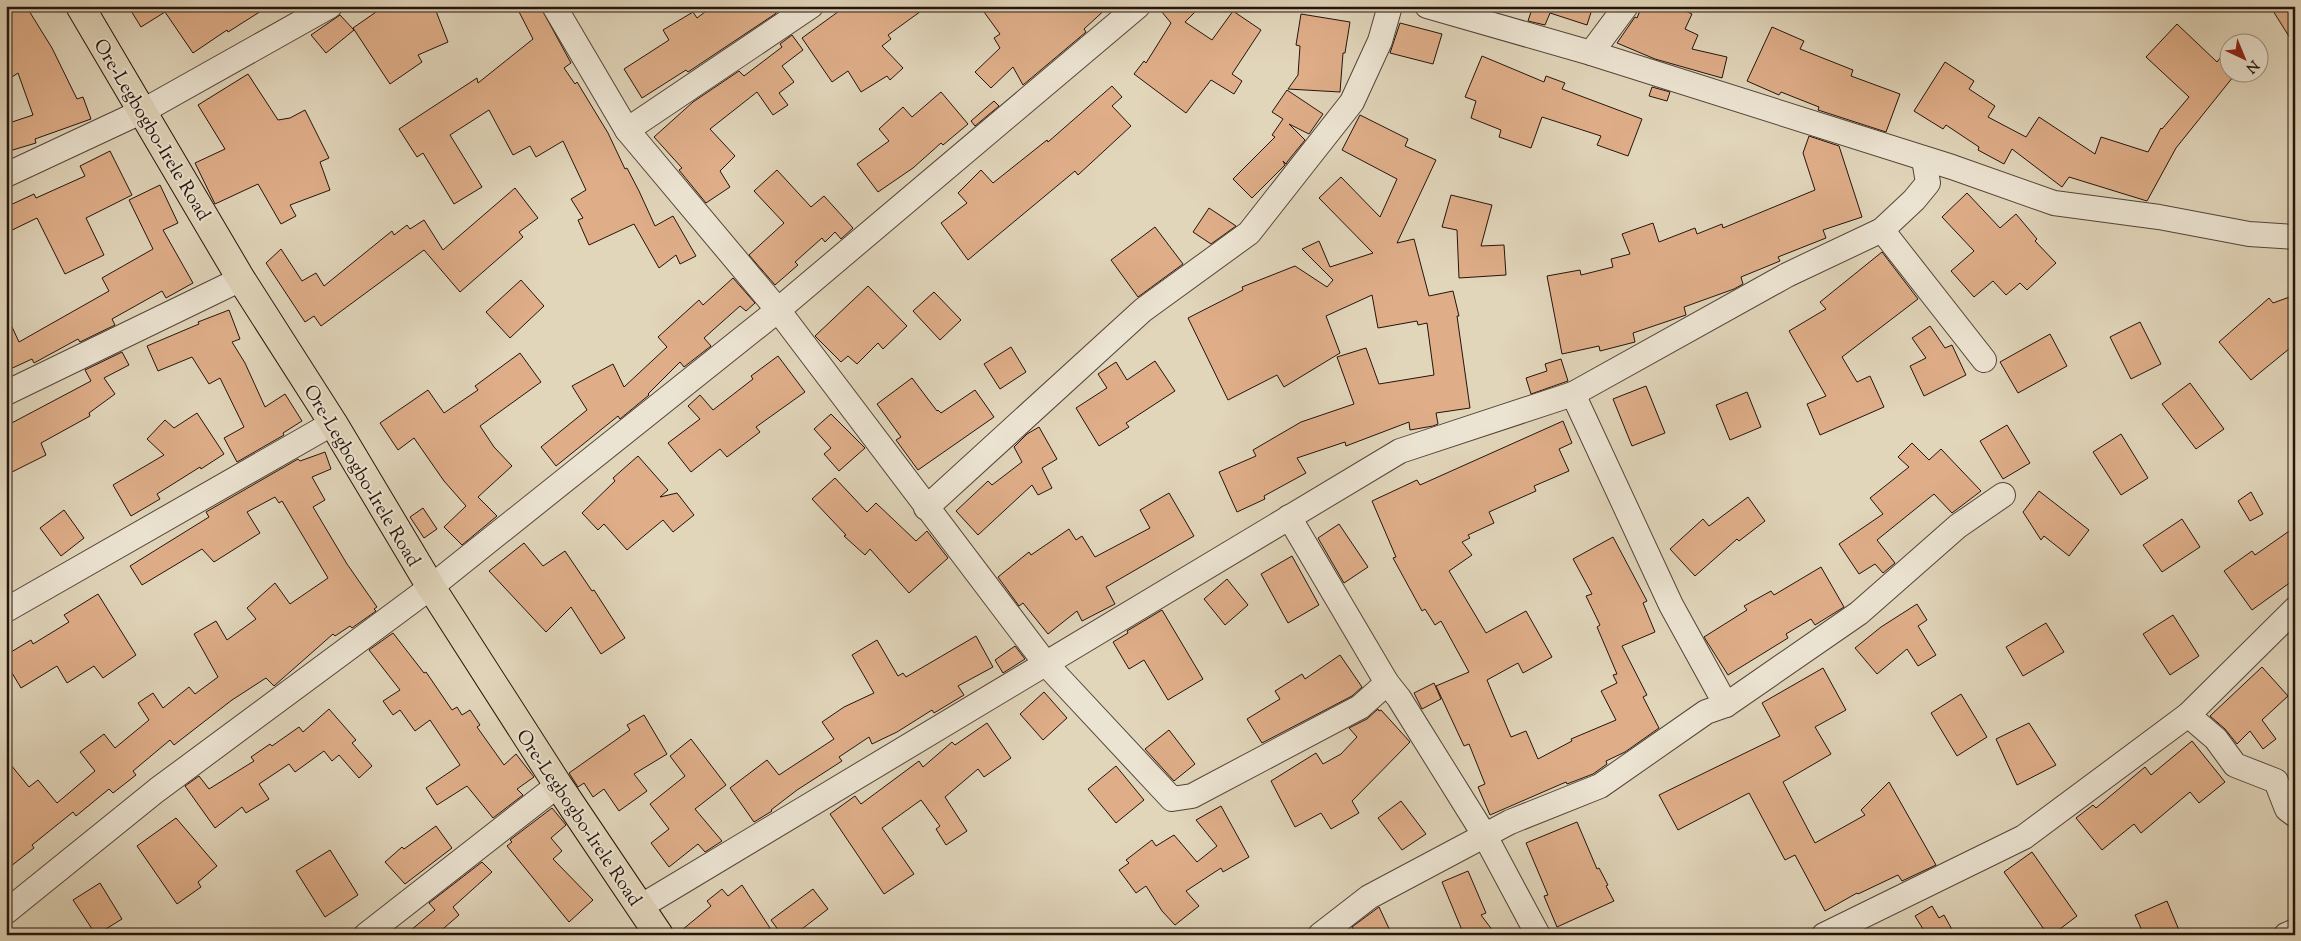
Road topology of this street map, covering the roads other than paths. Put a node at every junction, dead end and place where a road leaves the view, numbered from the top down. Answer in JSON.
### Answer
{"nodes":[{"id":1,"x":80,"y":6,"type":"edge"},
{"id":2,"x":330,"y":6,"type":"edge"},
{"id":3,"x":554,"y":6,"type":"edge"},
{"id":4,"x":812,"y":6,"type":"edge"},
{"id":5,"x":1138,"y":6,"type":"edge"},
{"id":6,"x":1390,"y":6,"type":"edge"},
{"id":7,"x":1427,"y":6,"type":"edge"},
{"id":8,"x":1626,"y":6,"type":"edge"},
{"id":9,"x":1590,"y":53,"type":"junction"},
{"id":10,"x":143,"y":111,"type":"junction"},
{"id":11,"x":627,"y":130,"type":"junction"},
{"id":12,"x":1924,"y":159,"type":"junction"},
{"id":13,"x":6,"y":175,"type":"edge"},
{"id":14,"x":1882,"y":230,"type":"junction"},
{"id":15,"x":2295,"y":237,"type":"edge"},
{"id":16,"x":241,"y":279,"type":"junction"},
{"id":17,"x":778,"y":310,"type":"junction"},
{"id":18,"x":1984,"y":360,"type":"dead end"},
{"id":19,"x":6,"y":393,"type":"edge"},
{"id":20,"x":1573,"y":394,"type":"junction"},
{"id":21,"x":333,"y":423,"type":"junction"},
{"id":22,"x":2003,"y":495,"type":"dead end"},
{"id":23,"x":926,"y":508,"type":"junction"},
{"id":24,"x":1289,"y":517,"type":"junction"},
{"id":25,"x":431,"y":587,"type":"junction"},
{"id":26,"x":2295,"y":609,"type":"edge"},
{"id":27,"x":6,"y":610,"type":"edge"},
{"id":28,"x":1046,"y":664,"type":"junction"},
{"id":29,"x":1387,"y":683,"type":"junction"},
{"id":30,"x":1726,"y":705,"type":"junction"},
{"id":31,"x":2188,"y":715,"type":"junction"},
{"id":32,"x":558,"y":785,"type":"junction"},
{"id":33,"x":2295,"y":815,"type":"edge"},
{"id":34,"x":1485,"y":836,"type":"junction"},
{"id":35,"x":640,"y":907,"type":"junction"},
{"id":36,"x":6,"y":912,"type":"edge"},
{"id":37,"x":2295,"y":931,"type":"edge"},
{"id":38,"x":366,"y":935,"type":"edge"},
{"id":39,"x":659,"y":935,"type":"edge"},
{"id":40,"x":1320,"y":935,"type":"edge"},
{"id":41,"x":1538,"y":935,"type":"edge"},
{"id":42,"x":1824,"y":935,"type":"edge"},
{"id":43,"x":2286,"y":935,"type":"edge"}],
"edges":[{"from":1,"to":10,"type":"main road","name":"Ore-Legbogbo-Irele Road"},
{"from":2,"to":10,"type":"street"},
{"from":3,"to":11,"type":"street"},
{"from":4,"to":11,"type":"street"},
{"from":5,"to":17,"type":"street"},
{"from":6,"to":23,"type":"street"},
{"from":7,"to":9,"type":"street"},
{"from":8,"to":9,"type":"street"},
{"from":9,"to":12,"type":"street"},
{"from":10,"to":13,"type":"street"},
{"from":10,"to":16,"type":"main road","name":"Ore-Legbogbo-Irele Road"},
{"from":11,"to":17,"type":"street"},
{"from":12,"to":14,"type":"street"},
{"from":12,"to":15,"type":"street"},
{"from":14,"to":18,"type":"street"},
{"from":14,"to":20,"type":"street"},
{"from":16,"to":19,"type":"street"},
{"from":16,"to":21,"type":"main road","name":"Ore-Legbogbo-Irele Road"},
{"from":17,"to":23,"type":"street"},
{"from":17,"to":25,"type":"street"},
{"from":20,"to":24,"type":"street"},
{"from":20,"to":30,"type":"street"},
{"from":21,"to":25,"type":"main road","name":"Ore-Legbogbo-Irele Road"},
{"from":21,"to":27,"type":"street"},
{"from":22,"to":30,"type":"street"},
{"from":23,"to":28,"type":"street"},
{"from":24,"to":28,"type":"street"},
{"from":24,"to":29,"type":"street"},
{"from":25,"to":32,"type":"main road","name":"Ore-Legbogbo-Irele Road"},
{"from":25,"to":36,"type":"street"},
{"from":26,"to":31,"type":"street"},
{"from":28,"to":29,"type":"street"},
{"from":28,"to":35,"type":"street"},
{"from":29,"to":34,"type":"street"},
{"from":30,"to":34,"type":"street"},
{"from":31,"to":33,"type":"street"},
{"from":31,"to":42,"type":"street"},
{"from":32,"to":35,"type":"main road","name":"Ore-Legbogbo-Irele Road"},
{"from":32,"to":38,"type":"street"},
{"from":34,"to":40,"type":"street"},
{"from":34,"to":41,"type":"street"},
{"from":35,"to":39,"type":"main road","name":"Ore-Legbogbo-Irele Road"},
{"from":37,"to":43,"type":"street"}]}
